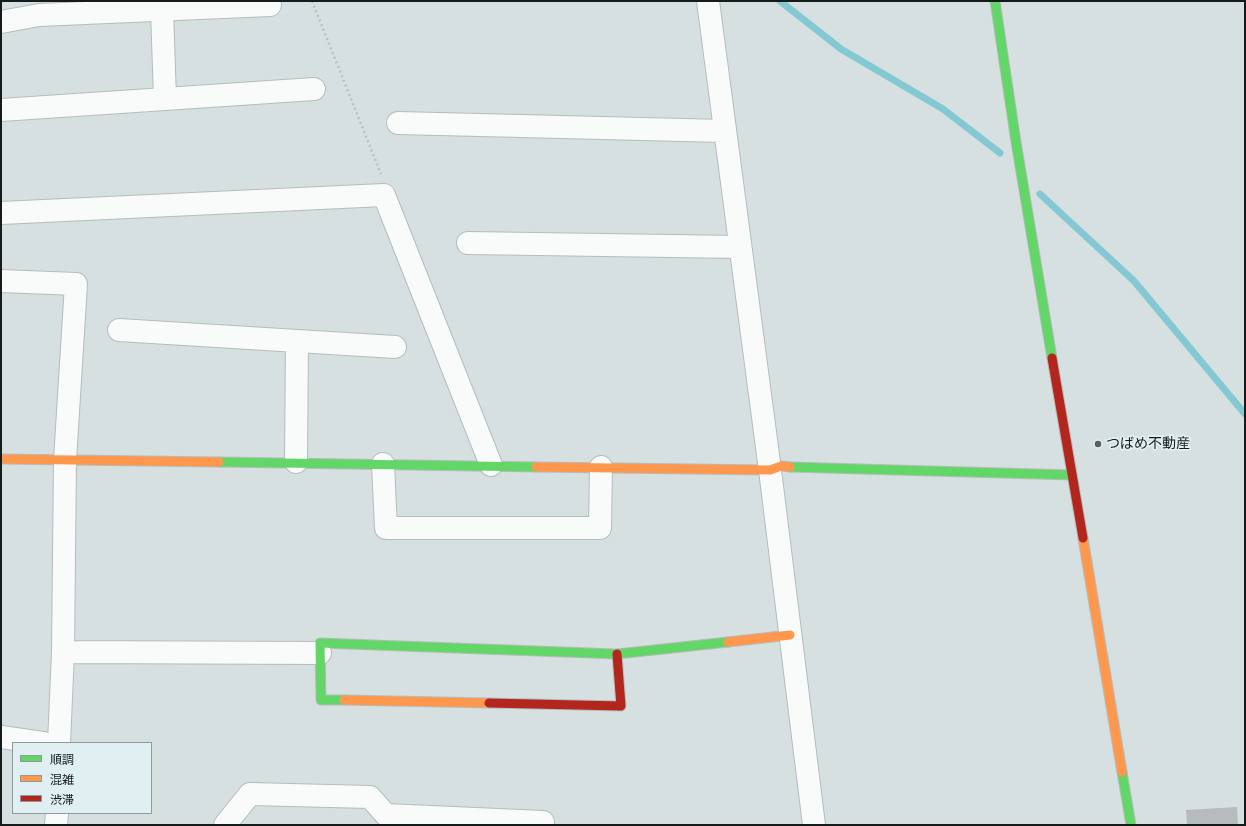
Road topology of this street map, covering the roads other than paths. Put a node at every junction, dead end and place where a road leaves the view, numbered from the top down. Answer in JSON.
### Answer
{"nodes":[{"id":1,"x":708,"y":1,"type":"edge"},
{"id":2,"x":995,"y":1,"type":"edge"},
{"id":3,"x":257,"y":4,"type":"edge"},
{"id":4,"x":122,"y":6,"type":"edge"},
{"id":5,"x":162,"y":10,"type":"junction"},
{"id":6,"x":1,"y":22,"type":"edge"},
{"id":7,"x":314,"y":89,"type":"dead end"},
{"id":8,"x":165,"y":99,"type":"junction"},
{"id":9,"x":1,"y":110,"type":"edge"},
{"id":10,"x":398,"y":123,"type":"dead end"},
{"id":11,"x":724,"y":131,"type":"junction"},
{"id":12,"x":1,"y":213,"type":"edge"},
{"id":13,"x":468,"y":243,"type":"dead end"},
{"id":14,"x":739,"y":247,"type":"junction"},
{"id":15,"x":1,"y":281,"type":"edge"},
{"id":16,"x":119,"y":330,"type":"dead end"},
{"id":17,"x":297,"y":341,"type":"junction"},
{"id":18,"x":395,"y":347,"type":"dead end"},
{"id":19,"x":1,"y":459,"type":"edge"},
{"id":20,"x":65,"y":460,"type":"junction"},
{"id":21,"x":296,"y":462,"type":"junction"},
{"id":22,"x":383,"y":464,"type":"junction"},
{"id":23,"x":491,"y":466,"type":"junction"},
{"id":24,"x":601,"y":467,"type":"junction"},
{"id":25,"x":770,"y":470,"type":"junction"},
{"id":26,"x":1072,"y":475,"type":"junction"},
{"id":27,"x":790,"y":635,"type":"junction"},
{"id":28,"x":63,"y":652,"type":"junction"},
{"id":29,"x":320,"y":653,"type":"junction"},
{"id":30,"x":617,"y":654,"type":"junction"},
{"id":31,"x":1,"y":737,"type":"edge"},
{"id":32,"x":36,"y":742,"type":"edge"},
{"id":33,"x":60,"y":742,"type":"edge"},
{"id":34,"x":57,"y":814,"type":"edge"},
{"id":35,"x":542,"y":822,"type":"dead end"},
{"id":36,"x":56,"y":825,"type":"edge"},
{"id":37,"x":226,"y":825,"type":"edge"},
{"id":38,"x":814,"y":825,"type":"edge"},
{"id":39,"x":1131,"y":825,"type":"edge"}],
"edges":[{"from":1,"to":11,"type":"street"},
{"from":2,"to":26,"type":"street"},
{"from":3,"to":5,"type":"street"},
{"from":4,"to":5,"type":"street"},
{"from":4,"to":6,"type":"street"},
{"from":5,"to":8,"type":"street"},
{"from":7,"to":8,"type":"street"},
{"from":8,"to":9,"type":"street"},
{"from":10,"to":11,"type":"street"},
{"from":11,"to":14,"type":"street"},
{"from":12,"to":23,"type":"street"},
{"from":13,"to":14,"type":"street"},
{"from":14,"to":25,"type":"street"},
{"from":15,"to":20,"type":"street"},
{"from":16,"to":17,"type":"street"},
{"from":17,"to":18,"type":"street"},
{"from":17,"to":21,"type":"street"},
{"from":19,"to":20,"type":"street"},
{"from":20,"to":21,"type":"street"},
{"from":20,"to":28,"type":"street"},
{"from":21,"to":22,"type":"street"},
{"from":22,"to":23,"type":"street"},
{"from":22,"to":24,"type":"street"},
{"from":23,"to":24,"type":"street"},
{"from":24,"to":25,"type":"street"},
{"from":25,"to":26,"type":"street"},
{"from":25,"to":27,"type":"street"},
{"from":26,"to":39,"type":"street"},
{"from":27,"to":30,"type":"street"},
{"from":27,"to":38,"type":"street"},
{"from":28,"to":29,"type":"street"},
{"from":28,"to":33,"type":"street"},
{"from":29,"to":30,"type":"street"},
{"from":29,"to":30,"type":"street"},
{"from":31,"to":32,"type":"street"},
{"from":34,"to":36,"type":"street"},
{"from":35,"to":37,"type":"street"}]}
